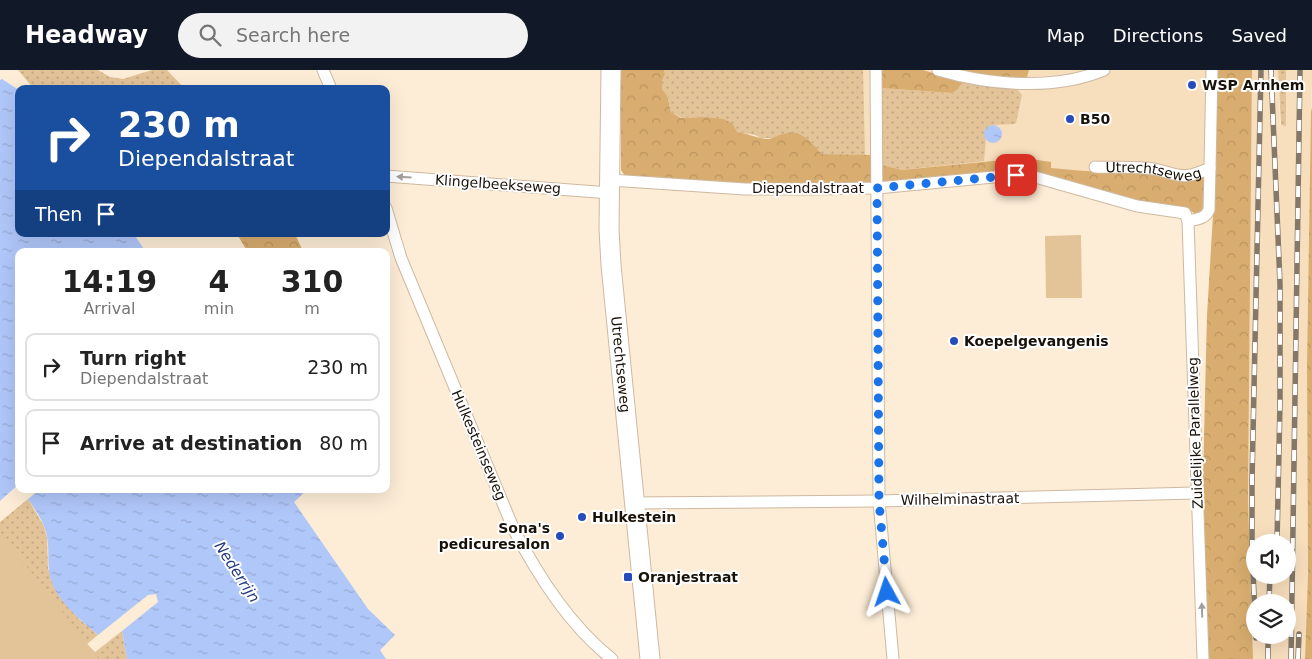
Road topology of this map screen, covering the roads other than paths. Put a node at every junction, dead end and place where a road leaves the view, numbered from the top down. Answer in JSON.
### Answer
{"nodes":[{"id":1,"x":323,"y":70,"type":"edge"},
{"id":2,"x":611,"y":70,"type":"edge"},
{"id":3,"x":876,"y":70,"type":"edge"},
{"id":4,"x":938,"y":70,"type":"edge"},
{"id":5,"x":1104,"y":70,"type":"edge"},
{"id":6,"x":1212,"y":70,"type":"edge"},
{"id":7,"x":329,"y":85,"type":"edge"},
{"id":8,"x":1095,"y":168,"type":"dead end"},
{"id":9,"x":1210,"y":168,"type":"junction"},
{"id":10,"x":390,"y":176,"type":"edge"},
{"id":11,"x":610,"y":186,"type":"junction"},
{"id":12,"x":877,"y":188,"type":"junction"},
{"id":13,"x":390,"y":221,"type":"edge"},
{"id":14,"x":1188,"y":221,"type":"junction"},
{"id":15,"x":1196,"y":493,"type":"junction"},
{"id":16,"x":879,"y":501,"type":"junction"},
{"id":17,"x":634,"y":503,"type":"junction"},
{"id":18,"x":612,"y":659,"type":"edge"},
{"id":19,"x":650,"y":659,"type":"edge"},
{"id":20,"x":893,"y":659,"type":"edge"},
{"id":21,"x":1203,"y":659,"type":"edge"}],
"edges":[{"from":1,"to":7,"type":"street"},
{"from":2,"to":11,"type":"main road","name":"Utrechtseweg"},
{"from":3,"to":12,"type":"street"},
{"from":4,"to":5,"type":"street"},
{"from":6,"to":9,"type":"street","name":"Utrechtseweg"},
{"from":8,"to":9,"type":"street","name":"Utrechtseweg"},
{"from":9,"to":14,"type":"street","name":"Utrechtseweg"},
{"from":11,"to":10,"type":"street","name":"Klingelbeekseweg","one_way":true},
{"from":11,"to":12,"type":"street","name":"Diependalstraat"},
{"from":11,"to":17,"type":"main road","name":"Utrechtseweg"},
{"from":12,"to":14,"type":"street","name":"Diependalstraat"},
{"from":12,"to":16,"type":"street"},
{"from":13,"to":18,"type":"street","name":"Hulkesteinseweg"},
{"from":14,"to":15,"type":"street","name":"Zuidelijke Parallelweg"},
{"from":15,"to":16,"type":"street","name":"Wilhelminastraat"},
{"from":21,"to":15,"type":"street","name":"Zuidelijke Parallelweg","one_way":true},
{"from":16,"to":17,"type":"street","name":"Wilhelminastraat"},
{"from":16,"to":20,"type":"street"},
{"from":17,"to":19,"type":"main road","name":"Utrechtseweg"}]}
